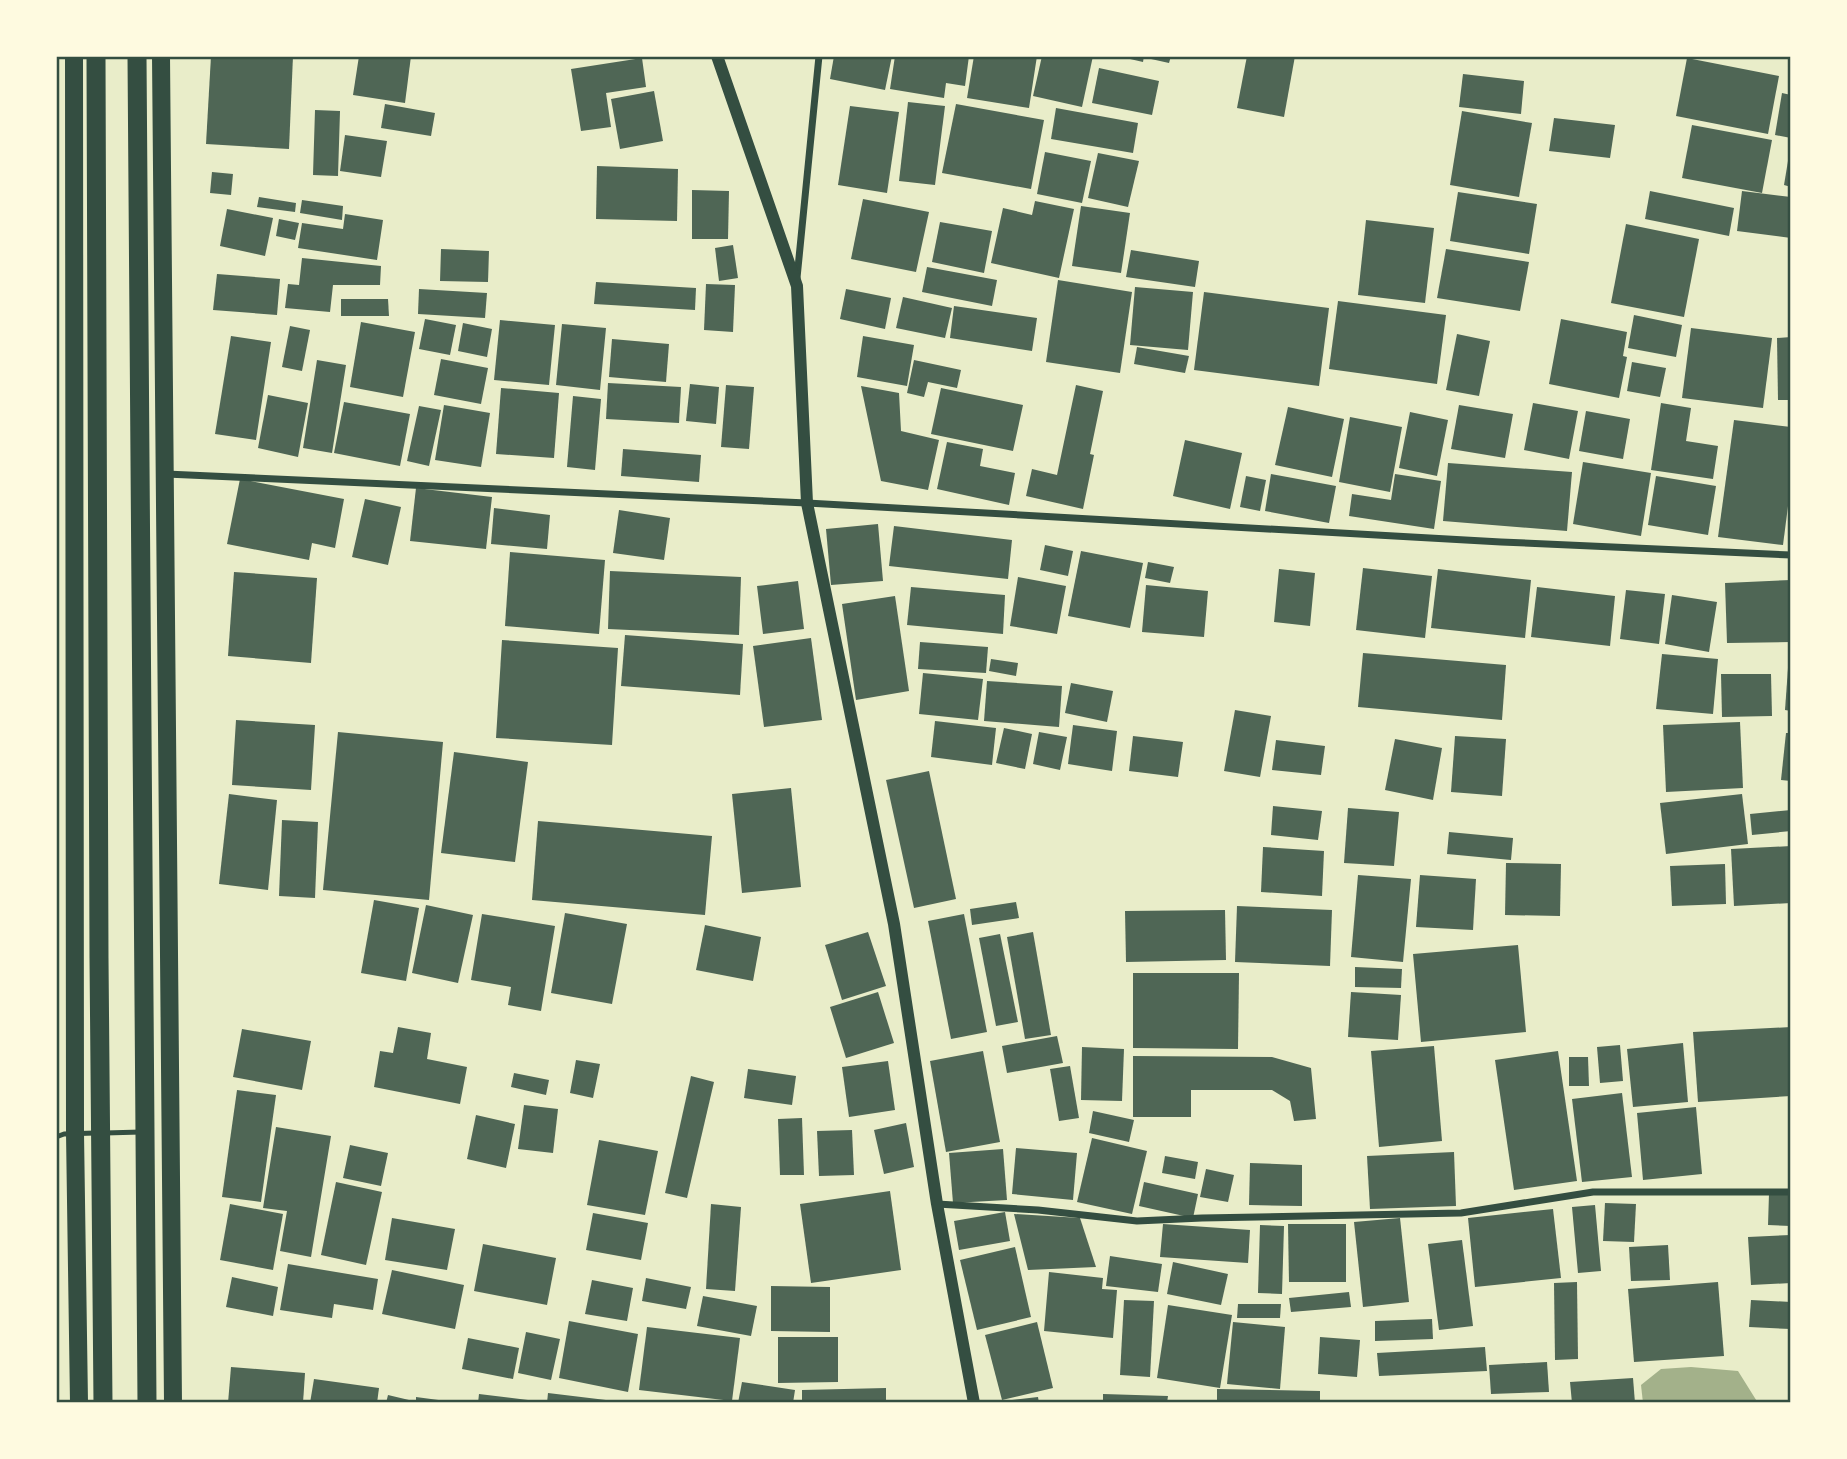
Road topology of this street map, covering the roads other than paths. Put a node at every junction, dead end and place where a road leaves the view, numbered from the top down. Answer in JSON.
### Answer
{"nodes":[{"id":1,"x":74,"y":56,"type":"edge"},
{"id":2,"x":96,"y":56,"type":"edge"},
{"id":3,"x":137,"y":56,"type":"edge"},
{"id":4,"x":161,"y":56,"type":"edge"},
{"id":5,"x":717,"y":56,"type":"edge"},
{"id":6,"x":819,"y":56,"type":"edge"},
{"id":7,"x":797,"y":286,"type":"junction"},
{"id":8,"x":166,"y":474,"type":"junction"},
{"id":9,"x":807,"y":503,"type":"junction"},
{"id":10,"x":1791,"y":555,"type":"edge"},
{"id":11,"x":56,"y":1128,"type":"edge"},
{"id":12,"x":172,"y":1132,"type":"junction"},
{"id":13,"x":70,"y":1134,"type":"junction"},
{"id":14,"x":56,"y":1137,"type":"edge"},
{"id":15,"x":1791,"y":1192,"type":"edge"},
{"id":16,"x":937,"y":1204,"type":"junction"},
{"id":17,"x":79,"y":1403,"type":"edge"},
{"id":18,"x":103,"y":1403,"type":"edge"},
{"id":19,"x":147,"y":1403,"type":"edge"},
{"id":20,"x":173,"y":1403,"type":"edge"},
{"id":21,"x":974,"y":1403,"type":"edge"}],
"edges":[{"from":1,"to":13,"type":"main road"},
{"from":2,"to":18,"type":"highway"},
{"from":3,"to":19,"type":"highway"},
{"from":4,"to":8,"type":"main road"},
{"from":5,"to":7,"type":"street"},
{"from":6,"to":7,"type":"street"},
{"from":7,"to":9,"type":"street"},
{"from":8,"to":9,"type":"street"},
{"from":8,"to":12,"type":"main road"},
{"from":9,"to":10,"type":"street"},
{"from":9,"to":16,"type":"street"},
{"from":11,"to":13,"type":"lane"},
{"from":12,"to":13,"type":"lane"},
{"from":12,"to":20,"type":"main road"},
{"from":13,"to":14,"type":"lane"},
{"from":13,"to":17,"type":"main road"},
{"from":15,"to":16,"type":"street"},
{"from":16,"to":21,"type":"street"}]}
